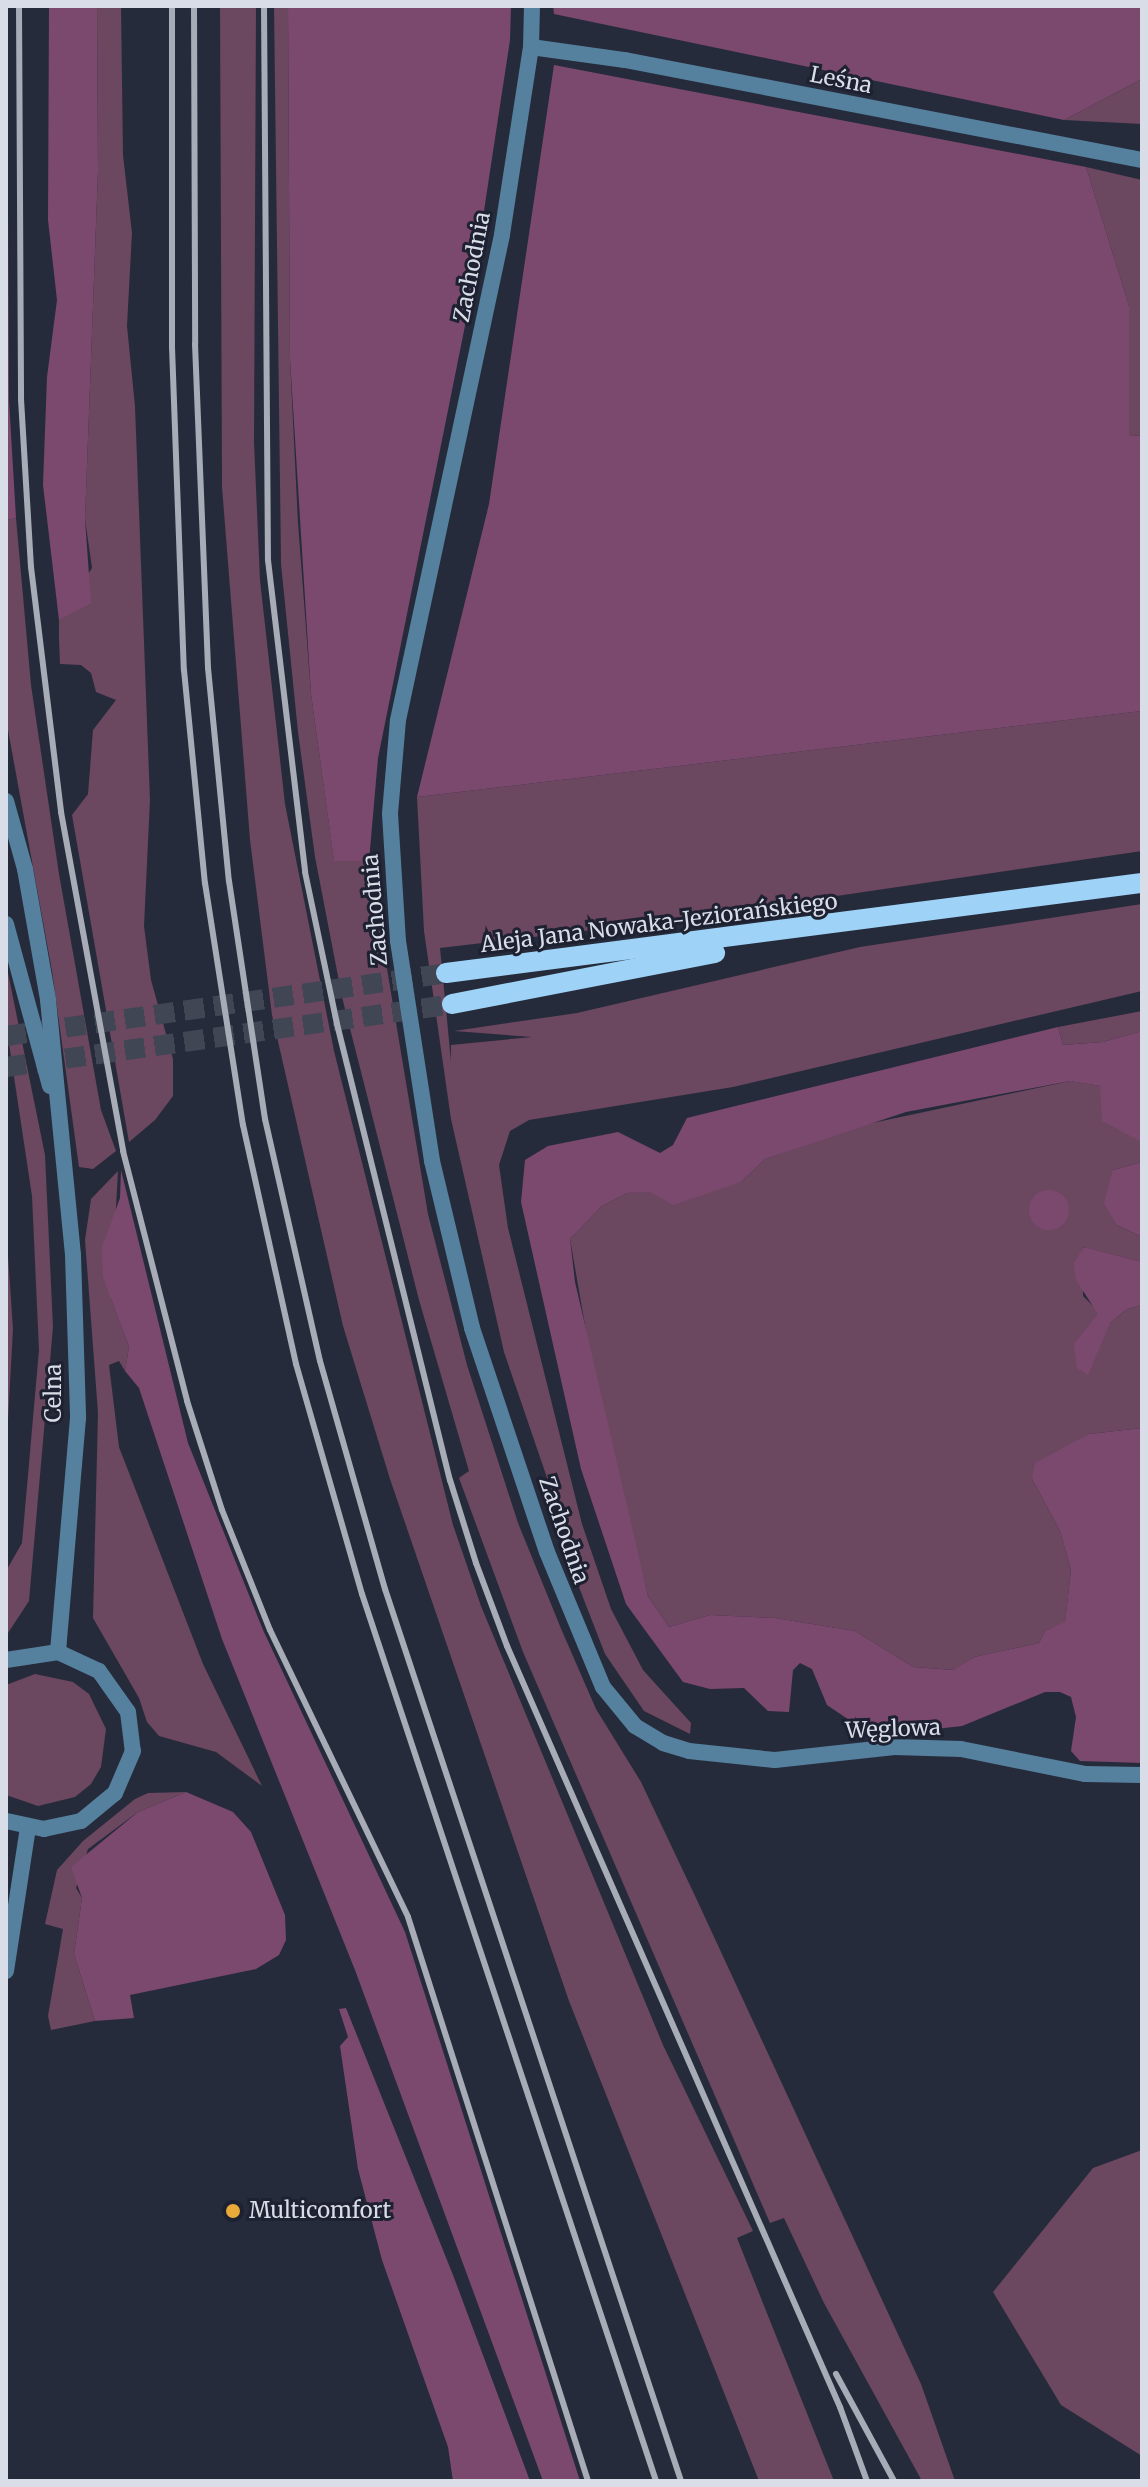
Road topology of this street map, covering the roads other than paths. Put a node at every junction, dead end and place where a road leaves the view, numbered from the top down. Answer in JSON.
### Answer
{"nodes":[{"id":1,"x":532,"y":6,"type":"edge"},
{"id":2,"x":531,"y":47,"type":"junction"},
{"id":3,"x":1142,"y":160,"type":"edge"},
{"id":4,"x":6,"y":801,"type":"edge"},
{"id":5,"x":1142,"y":883,"type":"edge"},
{"id":6,"x":878,"y":921,"type":"junction"},
{"id":7,"x":6,"y":924,"type":"edge"},
{"id":8,"x":446,"y":973,"type":"tunnel mouth"},
{"id":9,"x":452,"y":1004,"type":"tunnel mouth"},
{"id":10,"x":63,"y":1133,"type":"junction"},
{"id":11,"x":58,"y":1652,"type":"junction"},
{"id":12,"x":6,"y":1660,"type":"edge"},
{"id":13,"x":647,"y":1734,"type":"joint"},
{"id":14,"x":1142,"y":1775,"type":"edge"},
{"id":15,"x":6,"y":1821,"type":"edge"},
{"id":16,"x":28,"y":1828,"type":"junction"},
{"id":17,"x":6,"y":1971,"type":"edge"}],
"edges":[{"from":1,"to":2,"type":"street","name":"Zachodnia"},
{"from":2,"to":3,"type":"street","name":"Leśna"},
{"from":2,"to":13,"type":"street","name":"Zachodnia"},
{"from":4,"to":10,"type":"street","name":"Celna"},
{"from":5,"to":6,"type":"main road","name":"Aleja Jana Nowaka-Jeziorańskiego"},
{"from":6,"to":8,"type":"main road","name":"Aleja Jana Nowaka-Jeziorańskiego"},
{"from":6,"to":9,"type":"main road","name":"Aleja Jana Nowaka-Jeziorańskiego"},
{"from":7,"to":10,"type":"street","name":"Celna"},
{"from":10,"to":11,"type":"street","name":"Celna"},
{"from":11,"to":12,"type":"street"},
{"from":11,"to":16,"type":"street"},
{"from":13,"to":14,"type":"street","name":"Węglowa"},
{"from":15,"to":16,"type":"street"},
{"from":16,"to":17,"type":"street"}]}
